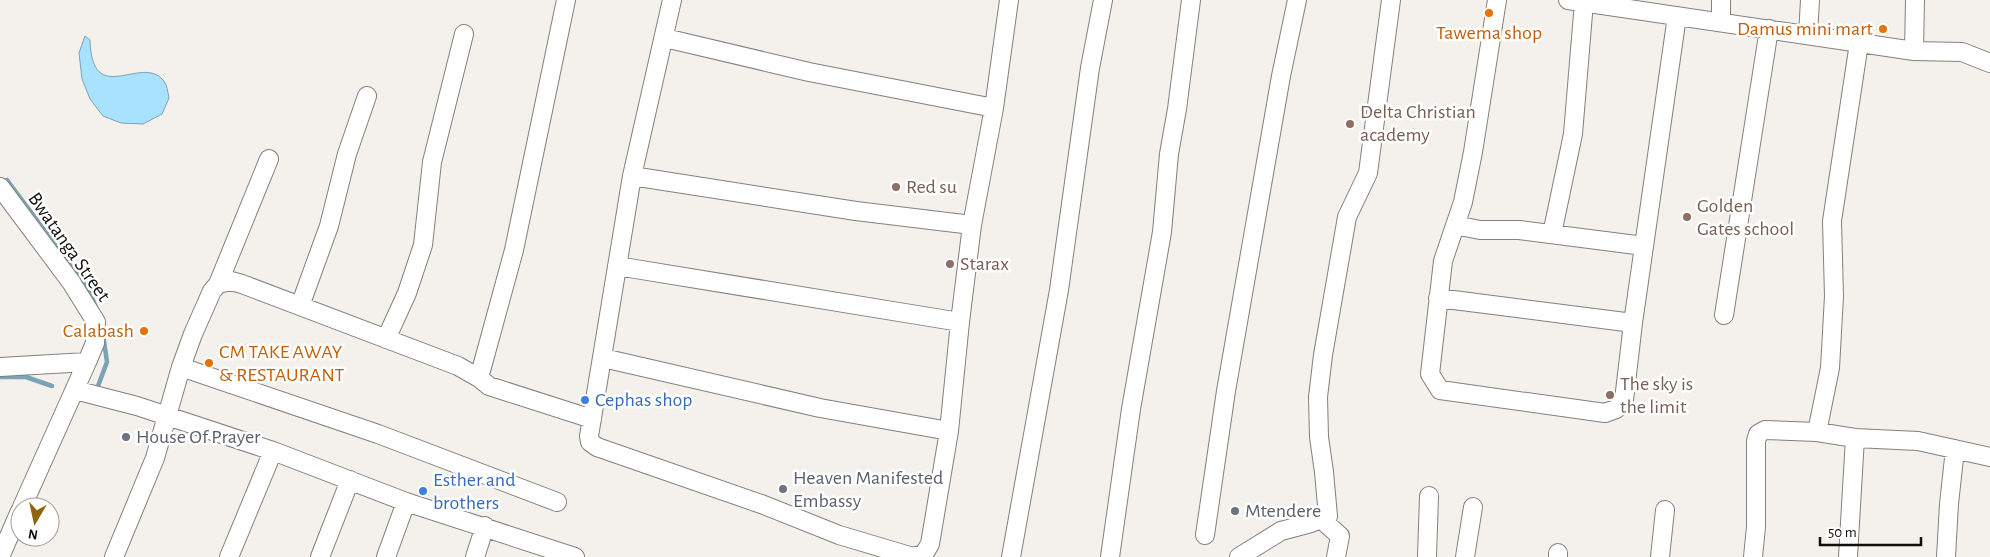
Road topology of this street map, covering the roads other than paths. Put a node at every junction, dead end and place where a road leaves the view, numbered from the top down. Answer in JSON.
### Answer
{"nodes":[{"id":1,"x":566,"y":0,"type":"edge"},
{"id":2,"x":672,"y":0,"type":"edge"},
{"id":3,"x":1010,"y":0,"type":"edge"},
{"id":4,"x":1103,"y":0,"type":"edge"},
{"id":5,"x":1191,"y":0,"type":"edge"},
{"id":6,"x":1298,"y":0,"type":"edge"},
{"id":7,"x":1391,"y":0,"type":"edge"},
{"id":8,"x":1498,"y":0,"type":"edge"},
{"id":9,"x":1721,"y":0,"type":"edge"},
{"id":10,"x":1810,"y":0,"type":"edge"},
{"id":11,"x":1915,"y":0,"type":"edge"},
{"id":12,"x":1576,"y":1,"type":"edge"},
{"id":13,"x":1641,"y":5,"type":"edge"},
{"id":14,"x":1677,"y":16,"type":"junction"},
{"id":15,"x":1721,"y":22,"type":"junction"},
{"id":16,"x":1769,"y":29,"type":"junction"},
{"id":17,"x":464,"y":34,"type":"dead end"},
{"id":18,"x":1808,"y":35,"type":"junction"},
{"id":19,"x":665,"y":38,"type":"junction"},
{"id":20,"x":1859,"y":43,"type":"junction"},
{"id":21,"x":1914,"y":51,"type":"junction"},
{"id":22,"x":1990,"y":64,"type":"edge"},
{"id":23,"x":367,"y":96,"type":"dead end"},
{"id":24,"x":994,"y":108,"type":"junction"},
{"id":25,"x":269,"y":159,"type":"dead end"},
{"id":26,"x":632,"y":176,"type":"junction"},
{"id":27,"x":0,"y":187,"type":"edge"},
{"id":28,"x":972,"y":225,"type":"junction"},
{"id":29,"x":1455,"y":225,"type":"junction"},
{"id":30,"x":1552,"y":234,"type":"junction"},
{"id":31,"x":1644,"y":246,"type":"junction"},
{"id":32,"x":617,"y":266,"type":"junction"},
{"id":33,"x":218,"y":284,"type":"junction"},
{"id":34,"x":1438,"y":298,"type":"junction"},
{"id":35,"x":300,"y":306,"type":"junction"},
{"id":36,"x":1724,"y":315,"type":"dead end"},
{"id":37,"x":960,"y":322,"type":"junction"},
{"id":38,"x":1633,"y":323,"type":"junction"},
{"id":39,"x":386,"y":340,"type":"junction"},
{"id":40,"x":603,"y":358,"type":"junction"},
{"id":41,"x":88,"y":362,"type":"junction"},
{"id":42,"x":0,"y":367,"type":"edge"},
{"id":43,"x":181,"y":367,"type":"junction"},
{"id":44,"x":479,"y":378,"type":"junction"},
{"id":45,"x":75,"y":390,"type":"junction"},
{"id":46,"x":167,"y":417,"type":"junction"},
{"id":47,"x":592,"y":419,"type":"junction"},
{"id":48,"x":949,"y":431,"type":"junction"},
{"id":49,"x":1817,"y":432,"type":"junction"},
{"id":50,"x":1855,"y":438,"type":"junction"},
{"id":51,"x":1955,"y":449,"type":"junction"},
{"id":52,"x":273,"y":451,"type":"junction"},
{"id":53,"x":1990,"y":457,"type":"edge"},
{"id":54,"x":350,"y":480,"type":"junction"},
{"id":55,"x":1429,"y":496,"type":"dead end"},
{"id":56,"x":27,"y":497,"type":"edge"},
{"id":57,"x":406,"y":502,"type":"junction"},
{"id":58,"x":557,"y":502,"type":"dead end"},
{"id":59,"x":1472,"y":507,"type":"dead end"},
{"id":60,"x":1665,"y":510,"type":"dead end"},
{"id":61,"x":1321,"y":519,"type":"junction"},
{"id":62,"x":485,"y":526,"type":"junction"},
{"id":63,"x":10,"y":534,"type":"edge"},
{"id":64,"x":1205,"y":535,"type":"dead end"},
{"id":65,"x":568,"y":556,"type":"edge"},
{"id":66,"x":0,"y":557,"type":"edge"},
{"id":67,"x":114,"y":557,"type":"edge"},
{"id":68,"x":229,"y":557,"type":"edge"},
{"id":69,"x":320,"y":557,"type":"edge"},
{"id":70,"x":386,"y":557,"type":"edge"},
{"id":71,"x":475,"y":557,"type":"edge"},
{"id":72,"x":1011,"y":557,"type":"edge"},
{"id":73,"x":1110,"y":557,"type":"edge"},
{"id":74,"x":1239,"y":557,"type":"edge"},
{"id":75,"x":1336,"y":557,"type":"edge"},
{"id":76,"x":1426,"y":557,"type":"edge"},
{"id":77,"x":1465,"y":557,"type":"edge"},
{"id":78,"x":1660,"y":557,"type":"edge"},
{"id":79,"x":1753,"y":557,"type":"edge"},
{"id":80,"x":1848,"y":557,"type":"edge"},
{"id":81,"x":1946,"y":557,"type":"edge"}],
"edges":[{"from":1,"to":44,"type":"street"},
{"from":2,"to":19,"type":"street"},
{"from":3,"to":24,"type":"street"},
{"from":4,"to":72,"type":"street"},
{"from":5,"to":73,"type":"street"},
{"from":6,"to":64,"type":"street"},
{"from":7,"to":61,"type":"street"},
{"from":8,"to":29,"type":"street"},
{"from":9,"to":15,"type":"street"},
{"from":10,"to":18,"type":"street"},
{"from":11,"to":21,"type":"street"},
{"from":12,"to":13,"type":"street"},
{"from":12,"to":30,"type":"street"},
{"from":13,"to":14,"type":"street"},
{"from":14,"to":15,"type":"street"},
{"from":14,"to":31,"type":"street"},
{"from":15,"to":16,"type":"street"},
{"from":16,"to":18,"type":"street"},
{"from":16,"to":36,"type":"street"},
{"from":17,"to":39,"type":"street"},
{"from":18,"to":20,"type":"street"},
{"from":19,"to":24,"type":"street"},
{"from":19,"to":26,"type":"street"},
{"from":20,"to":21,"type":"street"},
{"from":20,"to":49,"type":"street"},
{"from":21,"to":22,"type":"street"},
{"from":23,"to":35,"type":"street"},
{"from":24,"to":28,"type":"street"},
{"from":25,"to":33,"type":"street"},
{"from":26,"to":28,"type":"street"},
{"from":26,"to":32,"type":"street"},
{"from":27,"to":41,"type":"street","name":"Bwatanga Street"},
{"from":28,"to":37,"type":"street"},
{"from":29,"to":30,"type":"street"},
{"from":29,"to":34,"type":"street"},
{"from":30,"to":31,"type":"street"},
{"from":31,"to":38,"type":"street"},
{"from":32,"to":37,"type":"street"},
{"from":32,"to":40,"type":"street"},
{"from":33,"to":35,"type":"street"},
{"from":33,"to":43,"type":"street"},
{"from":34,"to":38,"type":"street"},
{"from":34,"to":38,"type":"street"},
{"from":35,"to":39,"type":"street"},
{"from":37,"to":48,"type":"street"},
{"from":39,"to":44,"type":"street"},
{"from":40,"to":47,"type":"street"},
{"from":40,"to":48,"type":"street"},
{"from":41,"to":42,"type":"street"},
{"from":41,"to":45,"type":"street","name":"Bwatanga Street"},
{"from":43,"to":46,"type":"street"},
{"from":43,"to":58,"type":"street"},
{"from":44,"to":47,"type":"street"},
{"from":45,"to":46,"type":"street"},
{"from":45,"to":56,"type":"street","name":"Bwatanga Street"},
{"from":46,"to":52,"type":"street"},
{"from":46,"to":67,"type":"street"},
{"from":47,"to":48,"type":"street"},
{"from":49,"to":50,"type":"street"},
{"from":49,"to":79,"type":"street"},
{"from":50,"to":51,"type":"street"},
{"from":50,"to":80,"type":"street"},
{"from":51,"to":53,"type":"street"},
{"from":51,"to":81,"type":"street"},
{"from":52,"to":54,"type":"street"},
{"from":52,"to":68,"type":"street"},
{"from":54,"to":57,"type":"street"},
{"from":54,"to":69,"type":"street"},
{"from":55,"to":76,"type":"street"},
{"from":57,"to":62,"type":"street"},
{"from":57,"to":70,"type":"street"},
{"from":59,"to":77,"type":"street"},
{"from":60,"to":78,"type":"street"},
{"from":61,"to":74,"type":"street"},
{"from":61,"to":75,"type":"street"},
{"from":62,"to":65,"type":"street"},
{"from":62,"to":71,"type":"street"},
{"from":63,"to":66,"type":"street"}]}
